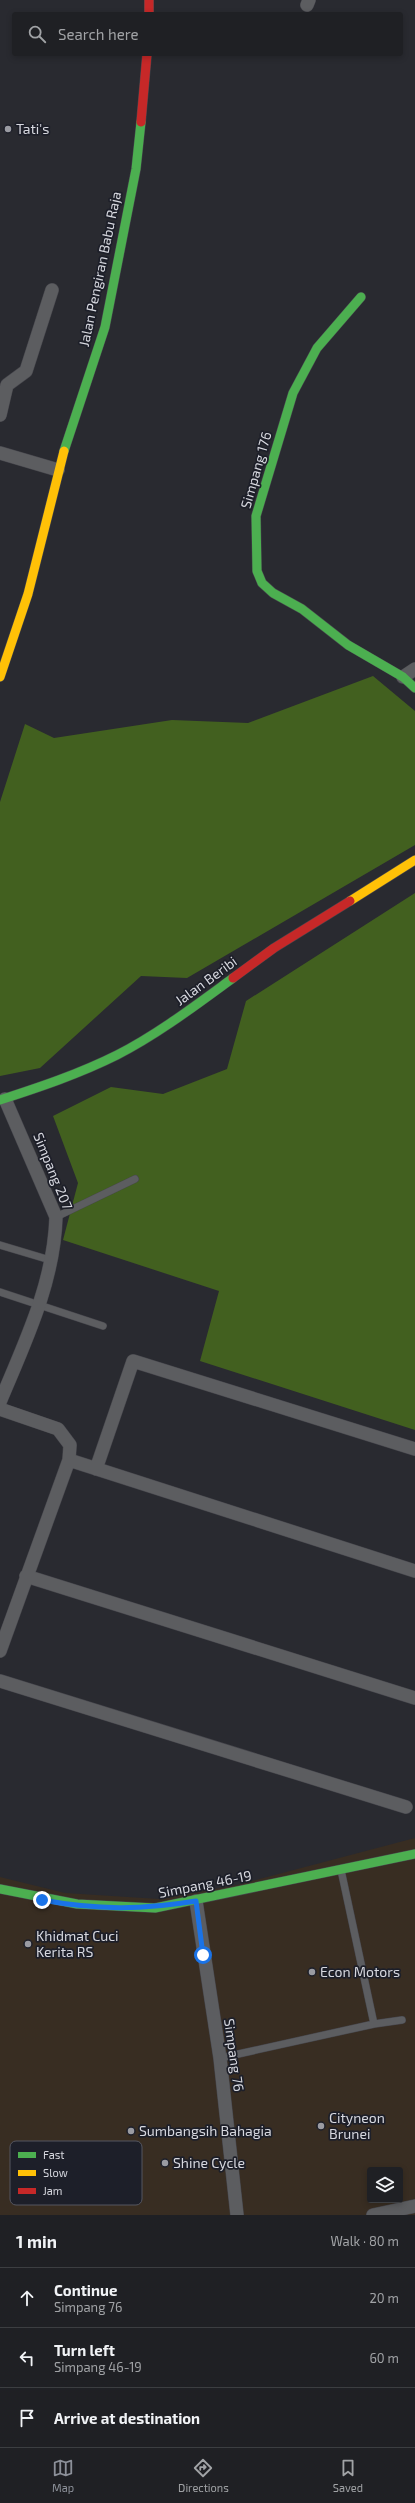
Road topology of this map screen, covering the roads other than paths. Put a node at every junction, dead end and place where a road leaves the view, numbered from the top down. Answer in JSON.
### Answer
{"nodes":[{"id":1,"x":149,"y":0,"type":"edge"},
{"id":2,"x":149,"y":12,"type":"edge"},
{"id":3,"x":147,"y":56,"type":"edge"},
{"id":4,"x":52,"y":290,"type":"dead end"},
{"id":5,"x":361,"y":297,"type":"dead end"},
{"id":6,"x":3,"y":385,"type":"edge"},
{"id":7,"x":0,"y":415,"type":"edge"},
{"id":8,"x":0,"y":453,"type":"edge"},
{"id":9,"x":58,"y":470,"type":"junction"},
{"id":10,"x":54,"y":485,"type":"junction"},
{"id":11,"x":26,"y":560,"type":"dead end"},
{"id":12,"x":415,"y":670,"type":"edge"},
{"id":13,"x":0,"y":677,"type":"edge"},
{"id":14,"x":403,"y":677,"type":"junction"},
{"id":15,"x":415,"y":688,"type":"edge"},
{"id":16,"x":415,"y":860,"type":"edge"},
{"id":17,"x":3,"y":1099,"type":"edge"},
{"id":18,"x":135,"y":1179,"type":"dead end"},
{"id":19,"x":56,"y":1217,"type":"junction"},
{"id":20,"x":0,"y":1245,"type":"edge"},
{"id":21,"x":50,"y":1260,"type":"junction"},
{"id":22,"x":0,"y":1292,"type":"edge"},
{"id":23,"x":40,"y":1305,"type":"junction"},
{"id":24,"x":103,"y":1326,"type":"dead end"},
{"id":25,"x":0,"y":1402,"type":"edge"},
{"id":26,"x":0,"y":1409,"type":"edge"},
{"id":27,"x":415,"y":1449,"type":"edge"},
{"id":28,"x":69,"y":1460,"type":"junction"},
{"id":29,"x":96,"y":1469,"type":"junction"},
{"id":30,"x":415,"y":1571,"type":"edge"},
{"id":31,"x":26,"y":1576,"type":"junction"},
{"id":32,"x":0,"y":1651,"type":"edge"},
{"id":33,"x":0,"y":1681,"type":"edge"},
{"id":34,"x":415,"y":1698,"type":"edge"},
{"id":35,"x":406,"y":1807,"type":"dead end"},
{"id":36,"x":415,"y":1854,"type":"edge"},
{"id":37,"x":341,"y":1870,"type":"junction"},
{"id":38,"x":0,"y":1889,"type":"edge"},
{"id":39,"x":196,"y":1901,"type":"junction"},
{"id":40,"x":402,"y":2020,"type":"dead end"},
{"id":41,"x":374,"y":2024,"type":"junction"},
{"id":42,"x":220,"y":2058,"type":"junction"},
{"id":43,"x":415,"y":2206,"type":"edge"},
{"id":44,"x":238,"y":2215,"type":"edge"},
{"id":45,"x":373,"y":2215,"type":"edge"}],
"edges":[{"from":1,"to":2,"type":"main road"},
{"from":3,"to":9,"type":"main road","name":"Jalan Pengiran Babu Raja"},
{"from":4,"to":6,"type":"street"},
{"from":5,"to":14,"type":"main road","name":"Simpang 176"},
{"from":6,"to":7,"type":"street"},
{"from":8,"to":9,"type":"street"},
{"from":9,"to":10,"type":"main road","name":"Jalan Pengiran Babu Raja"},
{"from":10,"to":11,"type":"main road","name":"Jalan Pengiran Babu Raja"},
{"from":10,"to":13,"type":"main road","name":"Jalan Pengiran Babu Raja"},
{"from":12,"to":14,"type":"street"},
{"from":14,"to":15,"type":"main road","name":"Simpang 176"},
{"from":16,"to":17,"type":"main road","name":"Jalan Beribi"},
{"from":17,"to":19,"type":"street","name":"Simpang 207"},
{"from":18,"to":19,"type":"lane"},
{"from":19,"to":21,"type":"street","name":"Simpang 207"},
{"from":20,"to":21,"type":"lane"},
{"from":21,"to":23,"type":"street","name":"Simpang 207"},
{"from":22,"to":23,"type":"lane"},
{"from":23,"to":24,"type":"lane"},
{"from":23,"to":25,"type":"street","name":"Simpang 207"},
{"from":26,"to":28,"type":"street"},
{"from":27,"to":29,"type":"street"},
{"from":28,"to":29,"type":"street"},
{"from":28,"to":31,"type":"street"},
{"from":29,"to":30,"type":"street"},
{"from":31,"to":32,"type":"street"},
{"from":31,"to":34,"type":"street"},
{"from":33,"to":35,"type":"street"},
{"from":36,"to":37,"type":"main road","name":"Simpang 46-19"},
{"from":37,"to":39,"type":"main road","name":"Simpang 46-19"},
{"from":37,"to":41,"type":"lane"},
{"from":38,"to":39,"type":"main road","name":"Simpang 46-19"},
{"from":39,"to":42,"type":"street","name":"Simpang 76"},
{"from":40,"to":41,"type":"lane"},
{"from":41,"to":42,"type":"lane"},
{"from":42,"to":44,"type":"street","name":"Simpang 76"},
{"from":43,"to":45,"type":"street"}]}
